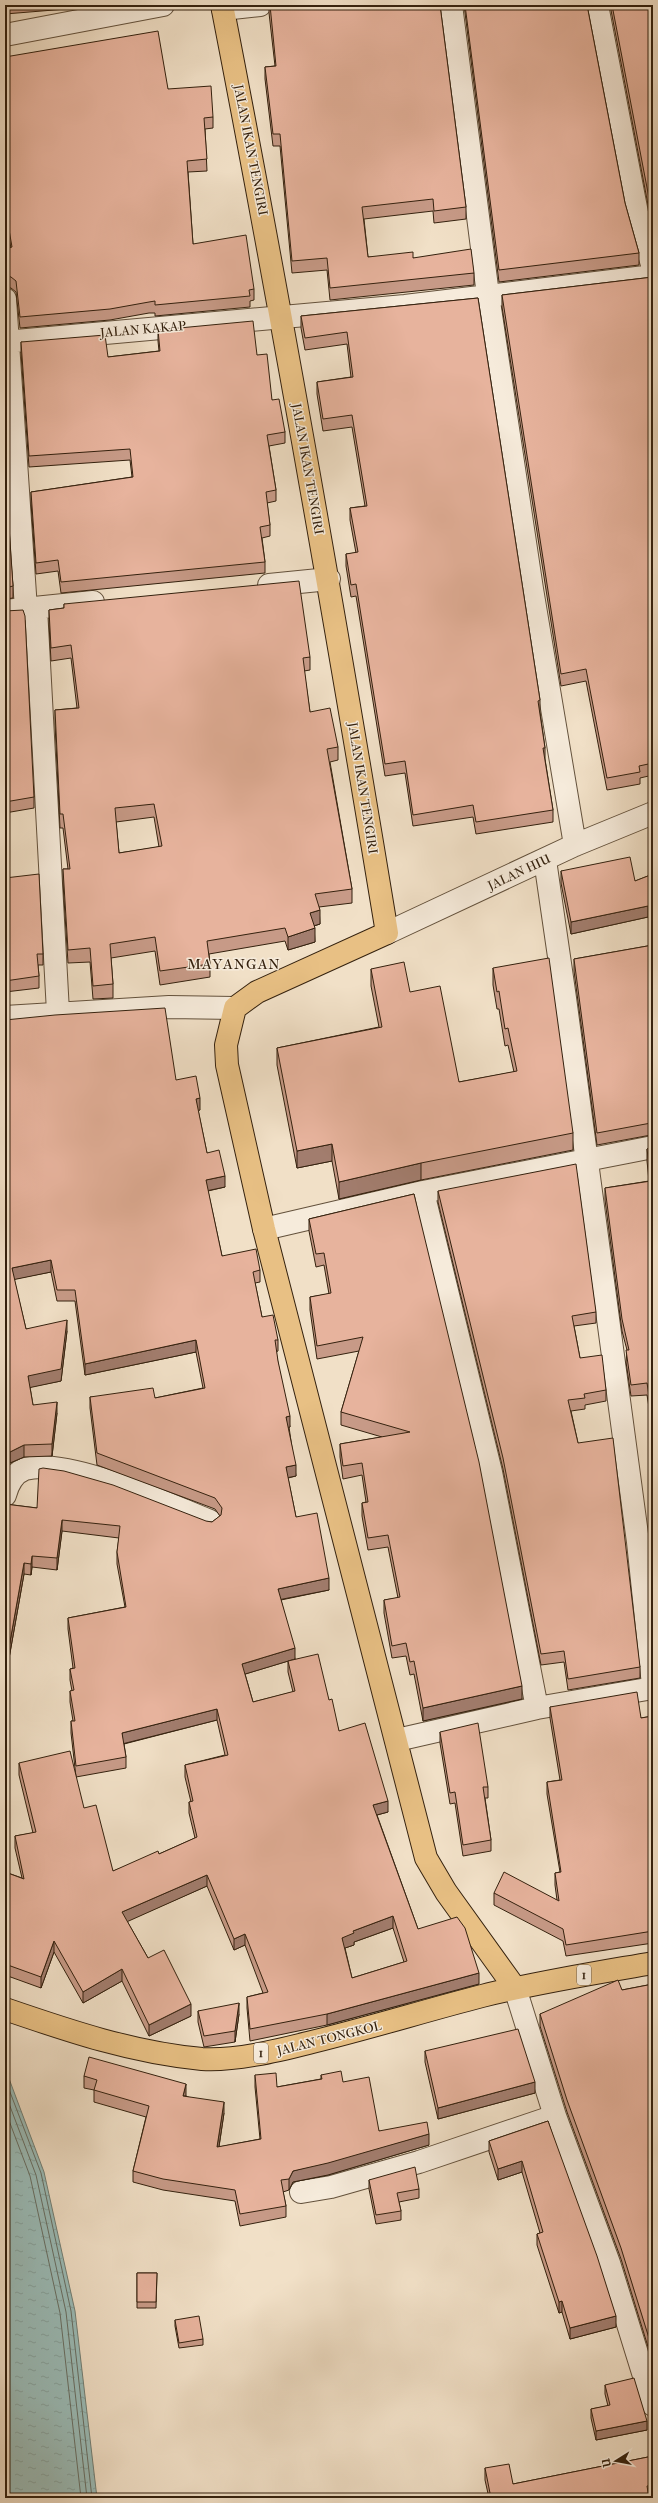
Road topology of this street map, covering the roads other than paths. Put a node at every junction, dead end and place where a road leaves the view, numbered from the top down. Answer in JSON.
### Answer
{"nodes":[{"id":1,"x":162,"y":5,"type":"edge"},
{"id":2,"x":260,"y":5,"type":"edge"},
{"id":3,"x":451,"y":5,"type":"edge"},
{"id":4,"x":598,"y":5,"type":"edge"},
{"id":5,"x":223,"y":7,"type":"edge"},
{"id":6,"x":5,"y":35,"type":"edge"},
{"id":7,"x":653,"y":268,"type":"edge"},
{"id":8,"x":653,"y":276,"type":"edge"},
{"id":9,"x":488,"y":295,"type":"junction"},
{"id":10,"x":5,"y":299,"type":"edge"},
{"id":11,"x":280,"y":317,"type":"junction"},
{"id":12,"x":7,"y":342,"type":"edge"},
{"id":13,"x":329,"y":579,"type":"junction"},
{"id":14,"x":250,"y":587,"type":"edge"},
{"id":15,"x":115,"y":601,"type":"edge"},
{"id":16,"x":22,"y":609,"type":"edge"},
{"id":17,"x":653,"y":812,"type":"edge"},
{"id":18,"x":576,"y":845,"type":"junction"},
{"id":19,"x":545,"y":860,"type":"junction"},
{"id":20,"x":387,"y":933,"type":"junction"},
{"id":21,"x":235,"y":1008,"type":"junction"},
{"id":22,"x":58,"y":1012,"type":"junction"},
{"id":23,"x":5,"y":1017,"type":"edge"},
{"id":24,"x":653,"y":1147,"type":"edge"},
{"id":25,"x":586,"y":1160,"type":"junction"},
{"id":26,"x":424,"y":1192,"type":"junction"},
{"id":27,"x":264,"y":1229,"type":"junction"},
{"id":28,"x":5,"y":1495,"type":"edge"},
{"id":29,"x":210,"y":1521,"type":"edge"},
{"id":30,"x":653,"y":1686,"type":"edge"},
{"id":31,"x":537,"y":1708,"type":"junction"},
{"id":32,"x":397,"y":1740,"type":"junction"},
{"id":33,"x":653,"y":1963,"type":"edge"},
{"id":34,"x":516,"y":1988,"type":"junction"},
{"id":35,"x":5,"y":2009,"type":"edge"},
{"id":36,"x":555,"y":2116,"type":"junction"},
{"id":37,"x":301,"y":2192,"type":"dead end"},
{"id":38,"x":653,"y":2405,"type":"edge"}],
"edges":[{"from":1,"to":6,"type":"street"},
{"from":2,"to":5,"type":"street"},
{"from":3,"to":9,"type":"street"},
{"from":4,"to":7,"type":"street"},
{"from":5,"to":11,"type":"main road","name":"JALAN IKAN TENGIRI"},
{"from":8,"to":9,"type":"street","name":"JALAN KAKAP"},
{"from":9,"to":11,"type":"street","name":"JALAN KAKAP"},
{"from":9,"to":18,"type":"street"},
{"from":10,"to":12,"type":"street"},
{"from":11,"to":12,"type":"street","name":"JALAN KAKAP"},
{"from":11,"to":13,"type":"main road","name":"JALAN IKAN TENGIRI"},
{"from":12,"to":16,"type":"street"},
{"from":13,"to":14,"type":"street"},
{"from":13,"to":20,"type":"main road","name":"JALAN IKAN TENGIRI"},
{"from":15,"to":16,"type":"street"},
{"from":16,"to":22,"type":"street"},
{"from":17,"to":18,"type":"street","name":"JALAN HIU"},
{"from":18,"to":19,"type":"street","name":"JALAN HIU"},
{"from":19,"to":20,"type":"street","name":"JALAN HIU"},
{"from":19,"to":25,"type":"street"},
{"from":20,"to":21,"type":"main road"},
{"from":21,"to":22,"type":"street"},
{"from":21,"to":27,"type":"main road"},
{"from":22,"to":23,"type":"street"},
{"from":24,"to":25,"type":"street"},
{"from":25,"to":26,"type":"street"},
{"from":25,"to":30,"type":"street"},
{"from":26,"to":27,"type":"street"},
{"from":26,"to":31,"type":"street"},
{"from":27,"to":32,"type":"main road"},
{"from":28,"to":29,"type":"street"},
{"from":30,"to":31,"type":"street"},
{"from":31,"to":32,"type":"street"},
{"from":32,"to":34,"type":"main road"},
{"from":33,"to":34,"type":"main road","name":"JALAN TONGKOL","number":"1"},
{"from":34,"to":35,"type":"main road","name":"JALAN TONGKOL","number":"1"},
{"from":34,"to":36,"type":"street"},
{"from":36,"to":37,"type":"street"},
{"from":36,"to":38,"type":"street"}]}
